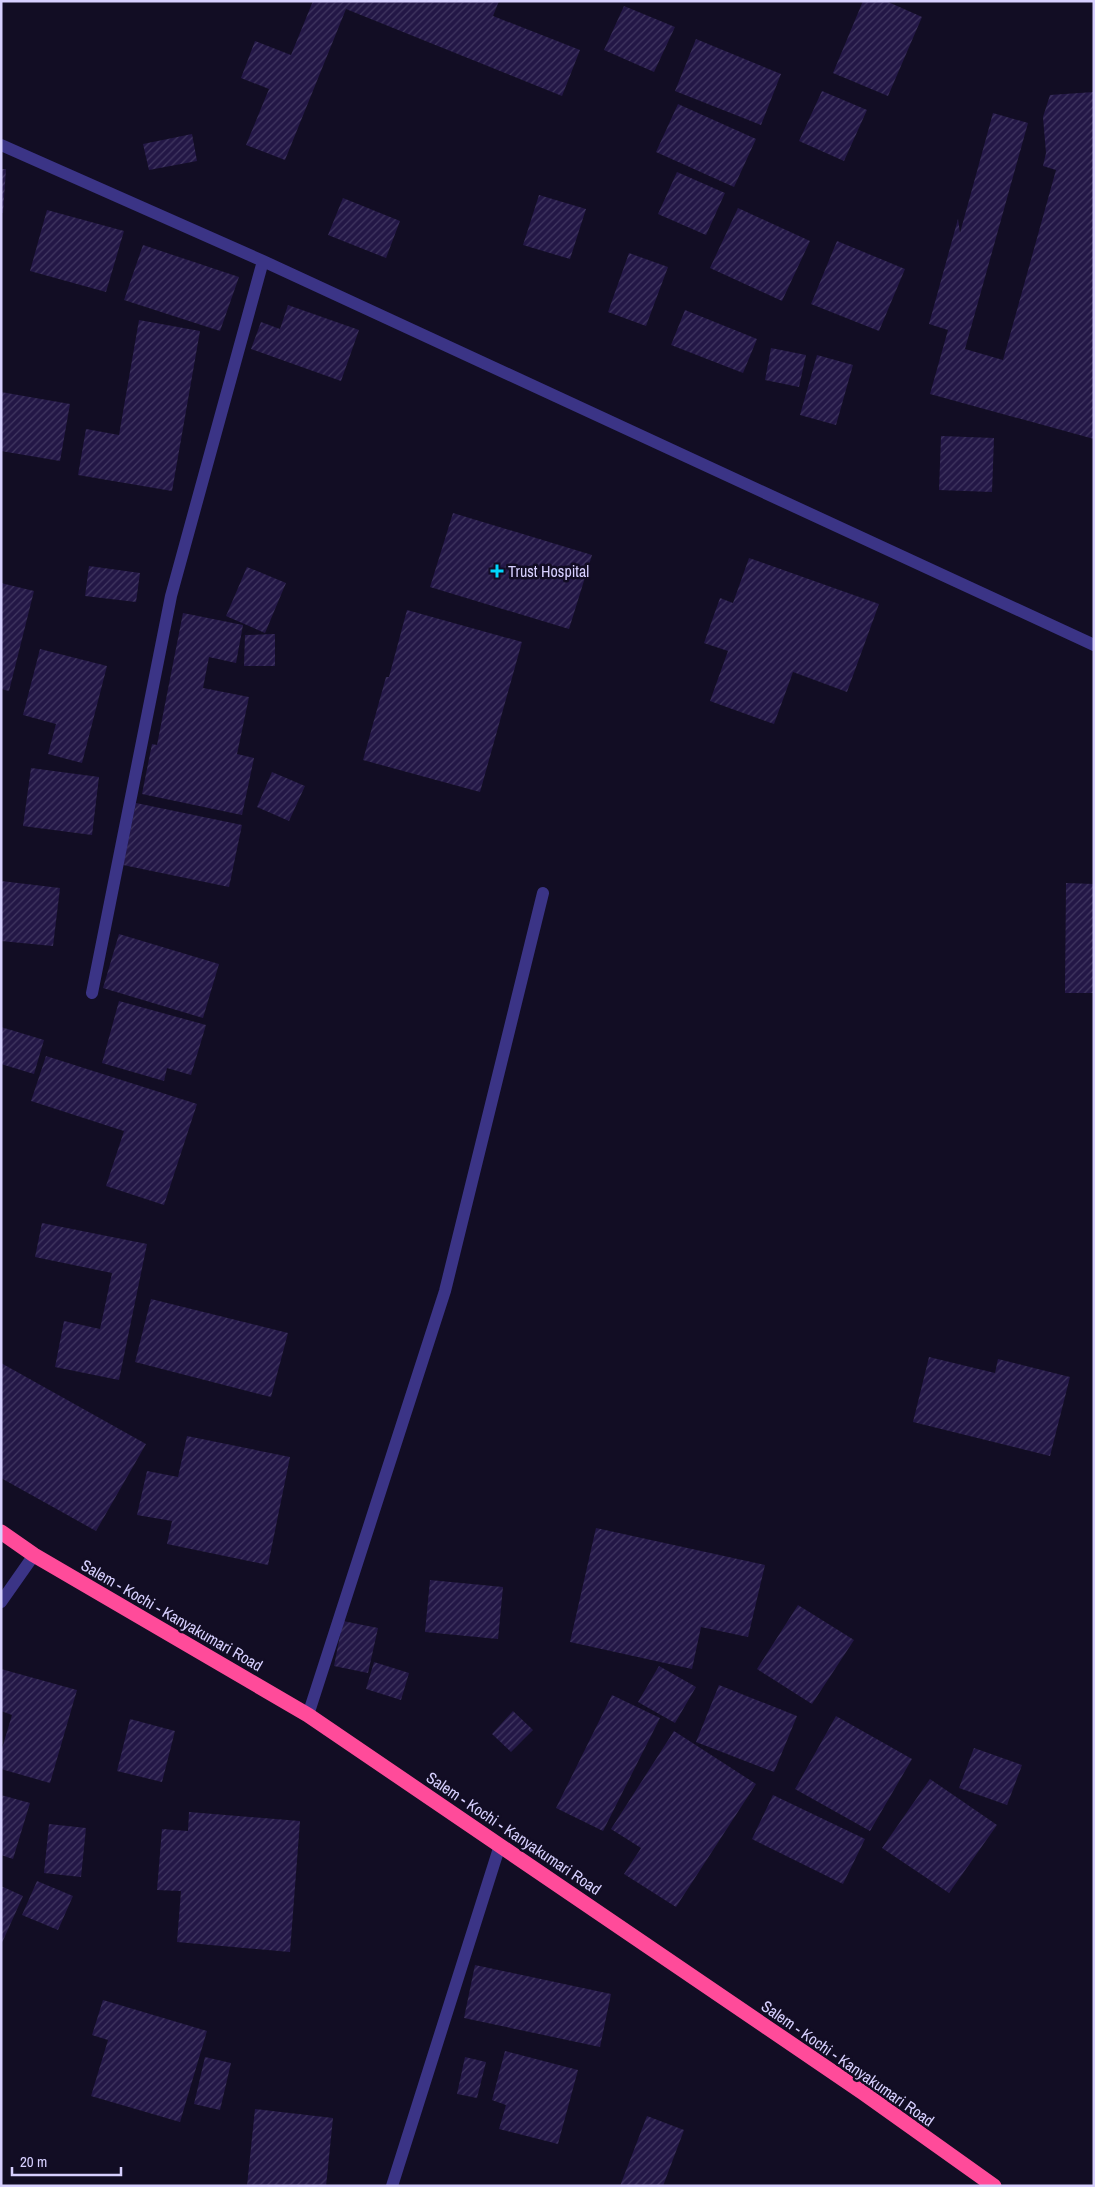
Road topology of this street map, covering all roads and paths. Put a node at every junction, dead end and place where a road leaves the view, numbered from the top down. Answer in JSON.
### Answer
{"nodes":[{"id":1,"x":1,"y":145,"type":"edge"},
{"id":2,"x":263,"y":261,"type":"junction"},
{"id":3,"x":1094,"y":645,"type":"edge"},
{"id":4,"x":543,"y":893,"type":"dead end"},
{"id":5,"x":92,"y":993,"type":"dead end"},
{"id":6,"x":1,"y":1532,"type":"edge"},
{"id":7,"x":34,"y":1555,"type":"junction"},
{"id":8,"x":1,"y":1602,"type":"edge"},
{"id":9,"x":308,"y":1715,"type":"junction"},
{"id":10,"x":500,"y":1845,"type":"junction"},
{"id":11,"x":392,"y":2186,"type":"edge"},
{"id":12,"x":994,"y":2186,"type":"edge"}],
"edges":[{"from":1,"to":2,"type":"street"},
{"from":2,"to":3,"type":"street"},
{"from":2,"to":5,"type":"street"},
{"from":4,"to":9,"type":"street"},
{"from":6,"to":7,"type":"highway","name":"Salem - Kochi - Kanyakumari Road"},
{"from":7,"to":8,"type":"street"},
{"from":7,"to":9,"type":"highway","name":"Salem - Kochi - Kanyakumari Road"},
{"from":9,"to":10,"type":"highway","name":"Salem - Kochi - Kanyakumari Road"},
{"from":10,"to":11,"type":"street"},
{"from":10,"to":12,"type":"highway","name":"Salem - Kochi - Kanyakumari Road"}]}
